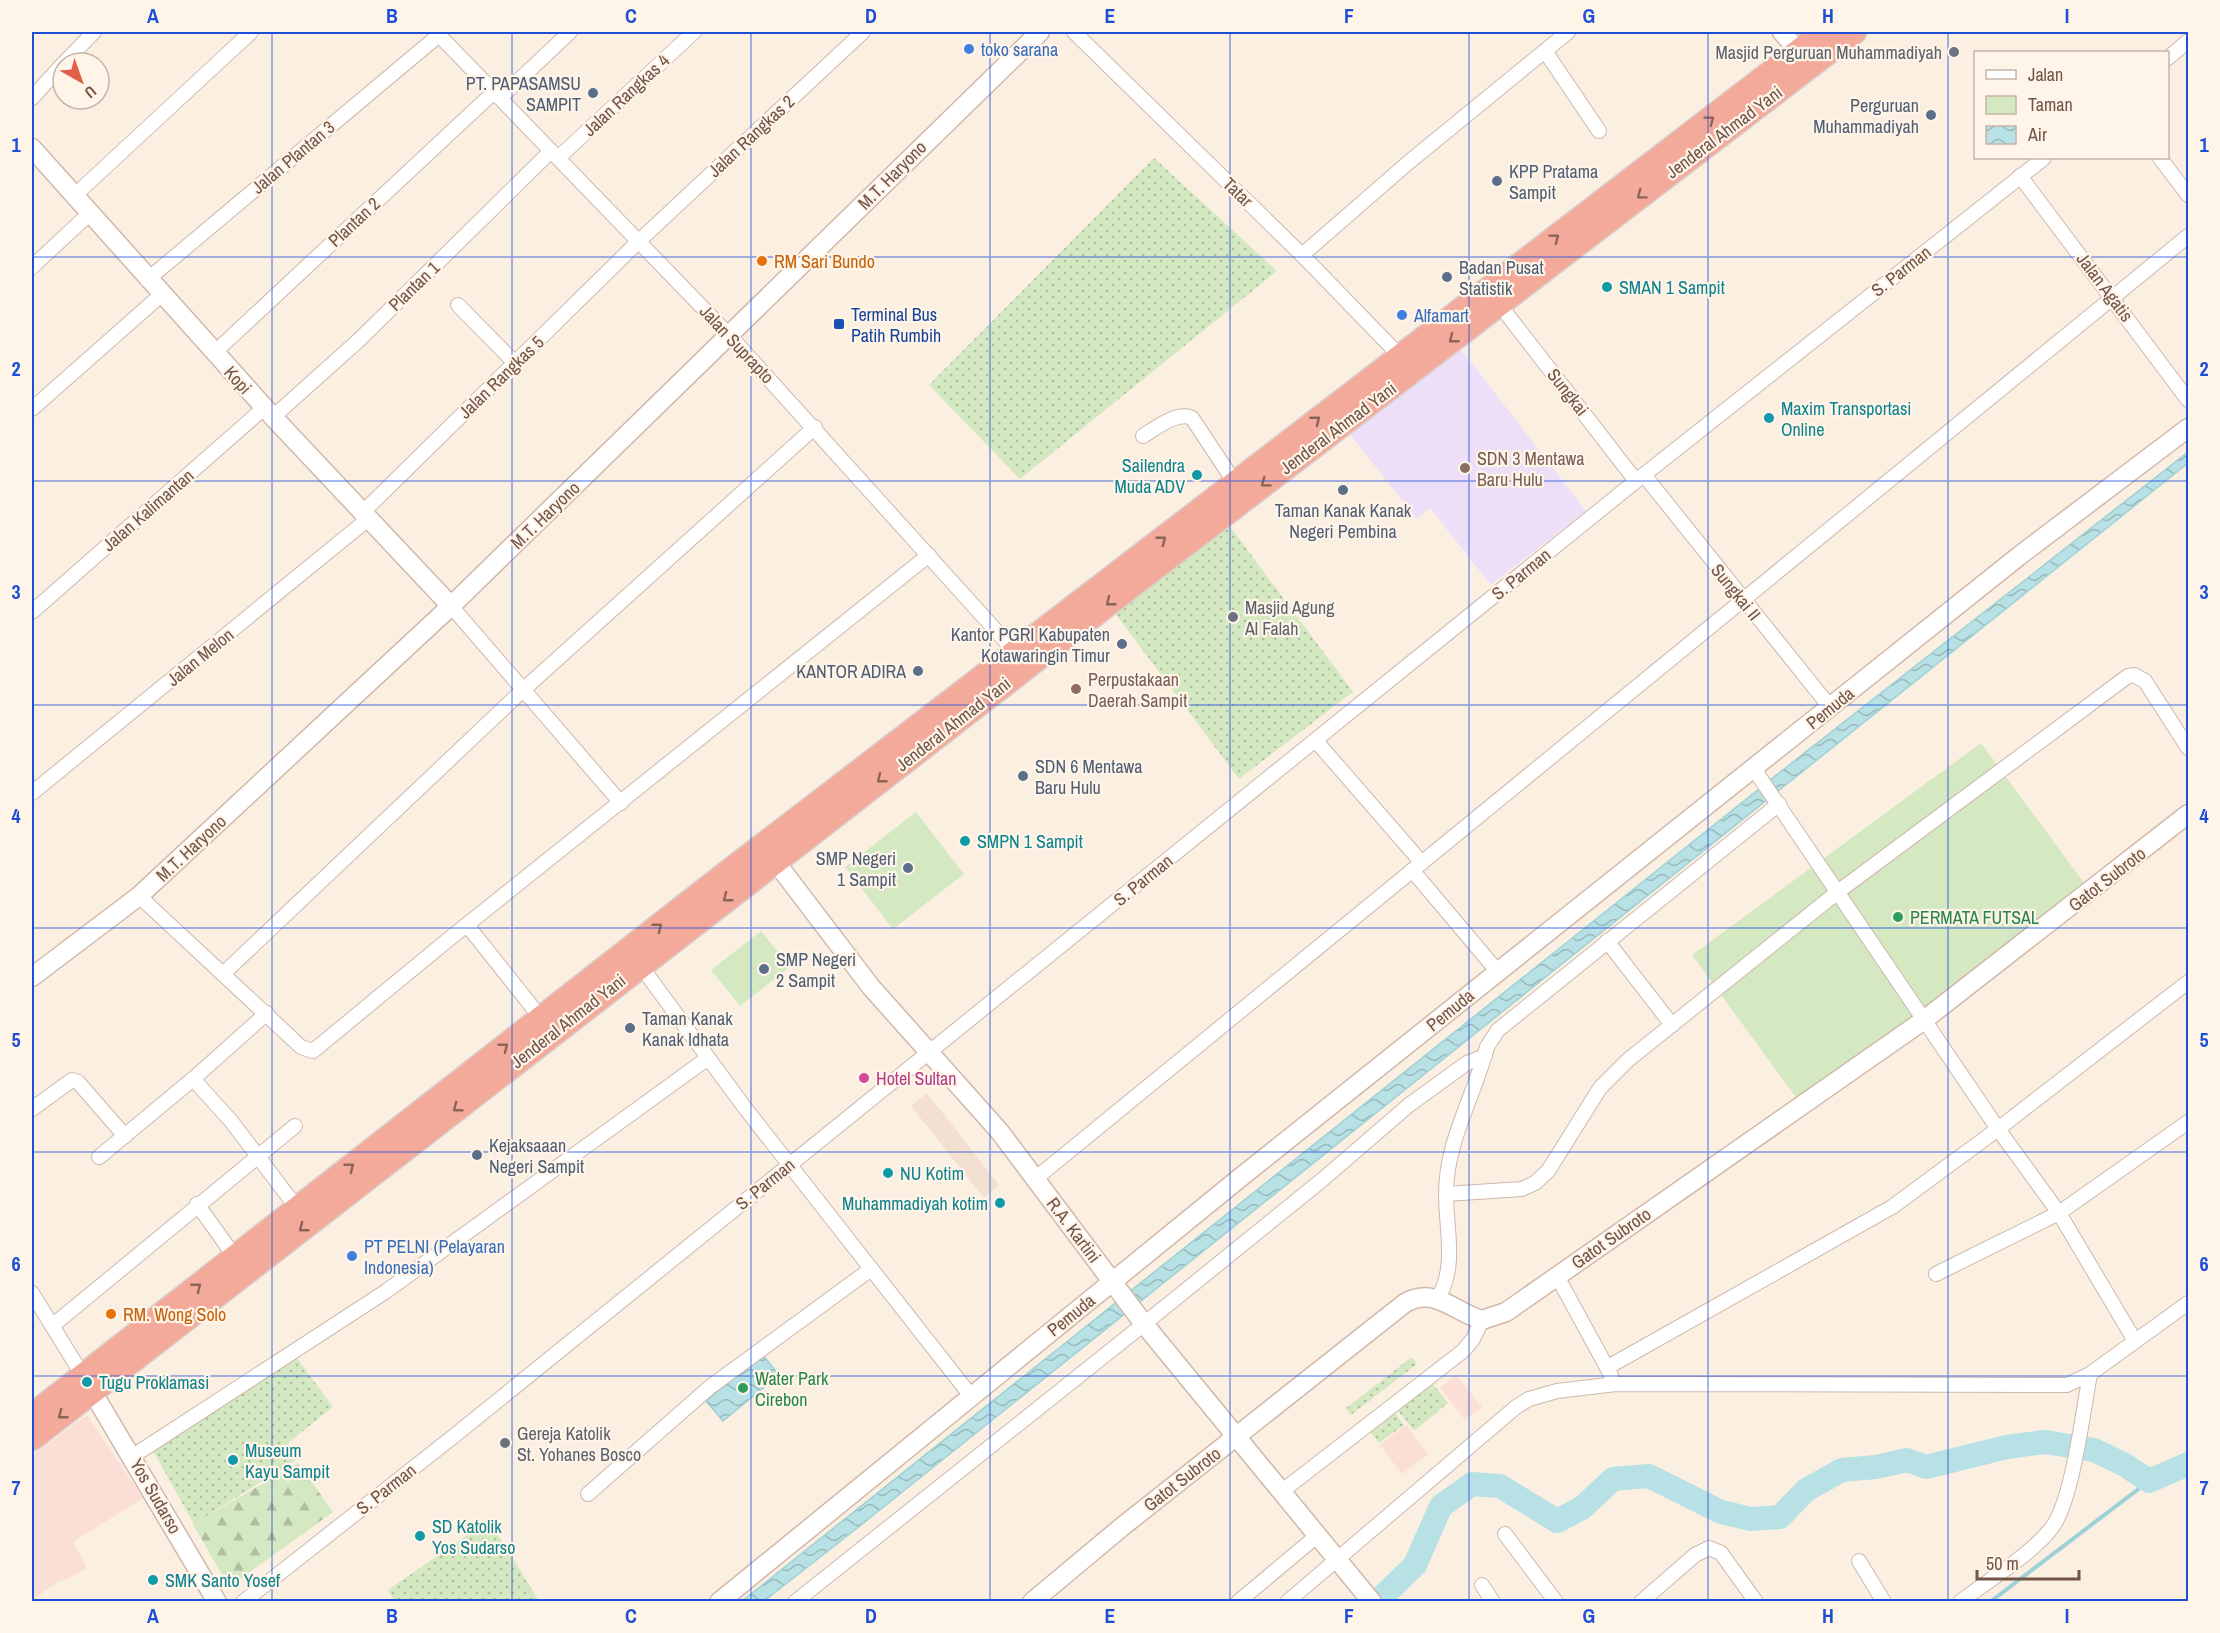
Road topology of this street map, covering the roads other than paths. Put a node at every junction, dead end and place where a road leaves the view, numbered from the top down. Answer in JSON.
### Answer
{"nodes":[{"id":1,"x":94,"y":32,"type":"edge"},
{"id":2,"x":251,"y":32,"type":"edge"},
{"id":3,"x":570,"y":32,"type":"edge"},
{"id":4,"x":694,"y":32,"type":"edge"},
{"id":5,"x":863,"y":32,"type":"edge"},
{"id":6,"x":1040,"y":32,"type":"edge"},
{"id":7,"x":1074,"y":32,"type":"edge"},
{"id":8,"x":1568,"y":32,"type":"edge"},
{"id":9,"x":1782,"y":32,"type":"edge"},
{"id":10,"x":1854,"y":32,"type":"edge"},
{"id":11,"x":437,"y":33,"type":"edge"},
{"id":12,"x":2188,"y":41,"type":"edge"},
{"id":13,"x":1813,"y":46,"type":"edge"},
{"id":14,"x":76,"y":51,"type":"edge"},
{"id":15,"x":1545,"y":51,"type":"junction"},
{"id":16,"x":2169,"y":57,"type":"edge"},
{"id":17,"x":51,"y":78,"type":"edge"},
{"id":18,"x":497,"y":95,"type":"junction"},
{"id":19,"x":32,"y":98,"type":"edge"},
{"id":20,"x":1599,"y":131,"type":"dead end"},
{"id":21,"x":32,"y":148,"type":"edge"},
{"id":22,"x":554,"y":154,"type":"junction"},
{"id":23,"x":2043,"y":159,"type":"edge"},
{"id":24,"x":2161,"y":159,"type":"edge"},
{"id":25,"x":2020,"y":176,"type":"junction"},
{"id":26,"x":2188,"y":195,"type":"edge"},
{"id":27,"x":73,"y":197,"type":"junction"},
{"id":28,"x":88,"y":214,"type":"junction"},
{"id":29,"x":2188,"y":236,"type":"edge"},
{"id":30,"x":640,"y":240,"type":"junction"},
{"id":31,"x":1302,"y":255,"type":"junction"},
{"id":32,"x":32,"y":267,"type":"edge"},
{"id":33,"x":147,"y":280,"type":"junction"},
{"id":34,"x":161,"y":295,"type":"junction"},
{"id":35,"x":2114,"y":297,"type":"junction"},
{"id":36,"x":1499,"y":304,"type":"junction"},
{"id":37,"x":458,"y":305,"type":"dead end"},
{"id":38,"x":729,"y":335,"type":"junction"},
{"id":39,"x":214,"y":353,"type":"junction"},
{"id":40,"x":1399,"y":355,"type":"junction"},
{"id":41,"x":515,"y":363,"type":"junction"},
{"id":42,"x":2188,"y":400,"type":"edge"},
{"id":43,"x":32,"y":409,"type":"edge"},
{"id":44,"x":268,"y":413,"type":"junction"},
{"id":45,"x":815,"y":428,"type":"junction"},
{"id":46,"x":2188,"y":428,"type":"edge"},
{"id":47,"x":1143,"y":436,"type":"dead end"},
{"id":48,"x":1640,"y":478,"type":"junction"},
{"id":49,"x":1235,"y":483,"type":"junction"},
{"id":50,"x":364,"y":517,"type":"junction"},
{"id":51,"x":929,"y":555,"type":"junction"},
{"id":52,"x":1742,"y":601,"type":"junction"},
{"id":53,"x":451,"y":606,"type":"junction"},
{"id":54,"x":32,"y":612,"type":"edge"},
{"id":55,"x":1021,"y":659,"type":"junction"},
{"id":56,"x":524,"y":689,"type":"junction"},
{"id":57,"x":1830,"y":707,"type":"junction"},
{"id":58,"x":1316,"y":741,"type":"junction"},
{"id":59,"x":2188,"y":748,"type":"edge"},
{"id":60,"x":1759,"y":776,"type":"junction"},
{"id":61,"x":32,"y":793,"type":"edge"},
{"id":62,"x":1776,"y":800,"type":"junction"},
{"id":63,"x":621,"y":803,"type":"junction"},
{"id":64,"x":2188,"y":814,"type":"edge"},
{"id":65,"x":775,"y":861,"type":"junction"},
{"id":66,"x":1417,"y":867,"type":"junction"},
{"id":67,"x":1839,"y":891,"type":"junction"},
{"id":68,"x":139,"y":896,"type":"junction"},
{"id":69,"x":467,"y":925,"type":"junction"},
{"id":70,"x":1607,"y":941,"type":"junction"},
{"id":71,"x":640,"y":965,"type":"junction"},
{"id":72,"x":1498,"y":972,"type":"junction"},
{"id":73,"x":224,"y":973,"type":"junction"},
{"id":74,"x":32,"y":977,"type":"edge"},
{"id":75,"x":2188,"y":982,"type":"edge"},
{"id":76,"x":267,"y":1013,"type":"junction"},
{"id":77,"x":541,"y":1018,"type":"junction"},
{"id":78,"x":1924,"y":1020,"type":"junction"},
{"id":79,"x":1672,"y":1025,"type":"junction"},
{"id":80,"x":930,"y":1050,"type":"junction"},
{"id":81,"x":1485,"y":1056,"type":"junction"},
{"id":82,"x":708,"y":1058,"type":"junction"},
{"id":83,"x":193,"y":1079,"type":"junction"},
{"id":84,"x":32,"y":1109,"type":"edge"},
{"id":85,"x":2188,"y":1122,"type":"edge"},
{"id":86,"x":295,"y":1126,"type":"dead end"},
{"id":87,"x":1998,"y":1129,"type":"junction"},
{"id":88,"x":125,"y":1136,"type":"junction"},
{"id":89,"x":259,"y":1155,"type":"junction"},
{"id":90,"x":99,"y":1157,"type":"dead end"},
{"id":91,"x":790,"y":1164,"type":"junction"},
{"id":92,"x":1035,"y":1179,"type":"junction"},
{"id":93,"x":1446,"y":1194,"type":"junction"},
{"id":94,"x":197,"y":1204,"type":"junction"},
{"id":95,"x":297,"y":1208,"type":"junction"},
{"id":96,"x":2059,"y":1213,"type":"junction"},
{"id":97,"x":235,"y":1257,"type":"junction"},
{"id":98,"x":871,"y":1269,"type":"junction"},
{"id":99,"x":1936,"y":1274,"type":"dead end"},
{"id":100,"x":1557,"y":1276,"type":"junction"},
{"id":101,"x":1116,"y":1285,"type":"junction"},
{"id":102,"x":32,"y":1293,"type":"edge"},
{"id":103,"x":1438,"y":1298,"type":"junction"},
{"id":104,"x":2188,"y":1303,"type":"edge"},
{"id":105,"x":1482,"y":1320,"type":"junction"},
{"id":106,"x":1143,"y":1322,"type":"junction"},
{"id":107,"x":52,"y":1326,"type":"junction"},
{"id":108,"x":2134,"y":1341,"type":"junction"},
{"id":109,"x":129,"y":1352,"type":"junction"},
{"id":110,"x":1608,"y":1367,"type":"junction"},
{"id":111,"x":2090,"y":1374,"type":"junction"},
{"id":112,"x":88,"y":1384,"type":"junction"},
{"id":113,"x":1616,"y":1384,"type":"junction"},
{"id":114,"x":971,"y":1396,"type":"junction"},
{"id":115,"x":32,"y":1416,"type":"edge"},
{"id":116,"x":1235,"y":1437,"type":"junction"},
{"id":117,"x":32,"y":1438,"type":"edge"},
{"id":118,"x":133,"y":1456,"type":"junction"},
{"id":119,"x":1281,"y":1492,"type":"junction"},
{"id":120,"x":588,"y":1494,"type":"dead end"},
{"id":121,"x":1505,"y":1534,"type":"dead end"},
{"id":122,"x":1318,"y":1535,"type":"junction"},
{"id":123,"x":1337,"y":1558,"type":"junction"},
{"id":124,"x":1858,"y":1561,"type":"dead end"},
{"id":125,"x":1482,"y":1585,"type":"dead end"},
{"id":126,"x":1371,"y":1600,"type":"edge"},
{"id":127,"x":217,"y":1602,"type":"edge"},
{"id":128,"x":243,"y":1602,"type":"edge"},
{"id":129,"x":718,"y":1602,"type":"edge"},
{"id":130,"x":795,"y":1602,"type":"edge"},
{"id":131,"x":1032,"y":1602,"type":"edge"},
{"id":132,"x":1238,"y":1602,"type":"edge"},
{"id":133,"x":1287,"y":1602,"type":"edge"},
{"id":134,"x":1493,"y":1602,"type":"edge"},
{"id":135,"x":1556,"y":1602,"type":"edge"},
{"id":136,"x":1641,"y":1602,"type":"edge"},
{"id":137,"x":1756,"y":1602,"type":"edge"},
{"id":138,"x":1884,"y":1602,"type":"edge"},
{"id":139,"x":1960,"y":1602,"type":"edge"}],
"edges":[{"from":1,"to":14,"type":"street"},
{"from":2,"to":27,"type":"street"},
{"from":3,"to":18,"type":"street","name":"Plantan 2"},
{"from":4,"to":22,"type":"street","name":"Jalan Rangkas 4"},
{"from":5,"to":30,"type":"street","name":"Jalan Rangkas 2"},
{"from":6,"to":38,"type":"street","name":"M.T. Haryono"},
{"from":7,"to":31,"type":"street","name":"Tatar"},
{"from":8,"to":15,"type":"street"},
{"from":9,"to":13,"type":"street"},
{"from":10,"to":13,"type":"highway","name":"Jenderal Ahmad Yani"},
{"from":11,"to":18,"type":"street","name":"Jalan Suprapto"},
{"from":11,"to":33,"type":"street","name":"Jalan Plantan 3"},
{"from":12,"to":16,"type":"street"},
{"from":13,"to":36,"type":"highway","name":"Jenderal Ahmad Yani","one_way":true},
{"from":40,"to":13,"type":"highway","name":"Jenderal Ahmad Yani","one_way":true},
{"from":15,"to":20,"type":"street"},
{"from":15,"to":31,"type":"street"},
{"from":17,"to":19,"type":"street"},
{"from":18,"to":22,"type":"street","name":"Jalan Suprapto"},
{"from":18,"to":39,"type":"street","name":"Plantan 2"},
{"from":21,"to":27,"type":"street","name":"Kopi"},
{"from":22,"to":30,"type":"street","name":"Jalan Suprapto"},
{"from":22,"to":44,"type":"street","name":"Plantan 1"},
{"from":23,"to":25,"type":"street","name":"S. Parman"},
{"from":24,"to":26,"type":"street"},
{"from":25,"to":35,"type":"street","name":"Jalan Agatis"},
{"from":25,"to":48,"type":"street","name":"S. Parman"},
{"from":27,"to":28,"type":"street","name":"Kopi"},
{"from":28,"to":32,"type":"street"},
{"from":28,"to":33,"type":"street","name":"Kopi"},
{"from":29,"to":35,"type":"street"},
{"from":30,"to":38,"type":"street","name":"Jalan Suprapto"},
{"from":30,"to":41,"type":"street","name":"Jalan Rangkas 5"},
{"from":31,"to":40,"type":"street","name":"Tatar"},
{"from":33,"to":34,"type":"street","name":"Kopi"},
{"from":34,"to":39,"type":"street","name":"Kopi"},
{"from":34,"to":43,"type":"street"},
{"from":35,"to":42,"type":"street","name":"Jalan Agatis"},
{"from":35,"to":52,"type":"street"},
{"from":36,"to":48,"type":"street","name":"Sungkai"},
{"from":36,"to":55,"type":"highway","name":"Jenderal Ahmad Yani","one_way":true},
{"from":37,"to":41,"type":"street"},
{"from":38,"to":45,"type":"street","name":"Jalan Suprapto"},
{"from":38,"to":53,"type":"street","name":"M.T. Haryono"},
{"from":39,"to":44,"type":"street","name":"Kopi"},
{"from":49,"to":40,"type":"highway","name":"Jenderal Ahmad Yani","one_way":true},
{"from":41,"to":50,"type":"street","name":"Jalan Rangkas 5"},
{"from":44,"to":50,"type":"street","name":"Kopi"},
{"from":44,"to":54,"type":"street","name":"Jalan Kalimantan"},
{"from":45,"to":51,"type":"street","name":"Jalan Suprapto"},
{"from":45,"to":56,"type":"street"},
{"from":46,"to":57,"type":"street","name":"Pemuda"},
{"from":47,"to":49,"type":"street"},
{"from":48,"to":52,"type":"street","name":"Sungkai II"},
{"from":48,"to":58,"type":"street","name":"S. Parman"},
{"from":55,"to":49,"type":"highway","name":"Jenderal Ahmad Yani","one_way":true},
{"from":50,"to":53,"type":"street","name":"Kopi"},
{"from":50,"to":61,"type":"street","name":"Jalan Melon"},
{"from":51,"to":55,"type":"street","name":"Jalan Suprapto"},
{"from":51,"to":63,"type":"street"},
{"from":52,"to":57,"type":"street","name":"Sungkai II"},
{"from":52,"to":66,"type":"street"},
{"from":53,"to":56,"type":"street"},
{"from":53,"to":68,"type":"street","name":"M.T. Haryono"},
{"from":55,"to":65,"type":"highway","name":"Jenderal Ahmad Yani","one_way":true},
{"from":77,"to":55,"type":"highway","name":"Jenderal Ahmad Yani","one_way":true},
{"from":56,"to":63,"type":"street"},
{"from":56,"to":73,"type":"street"},
{"from":57,"to":60,"type":"street","name":"Pemuda"},
{"from":58,"to":66,"type":"street"},
{"from":58,"to":80,"type":"street","name":"S. Parman"},
{"from":59,"to":67,"type":"street"},
{"from":60,"to":62,"type":"street"},
{"from":60,"to":72,"type":"street","name":"Pemuda"},
{"from":62,"to":67,"type":"street"},
{"from":62,"to":70,"type":"street"},
{"from":63,"to":69,"type":"street"},
{"from":64,"to":78,"type":"street","name":"Gatot Subroto"},
{"from":65,"to":71,"type":"highway","name":"Jenderal Ahmad Yani","one_way":true},
{"from":65,"to":80,"type":"street","name":"R.A. Kartini"},
{"from":66,"to":72,"type":"street"},
{"from":66,"to":92,"type":"street"},
{"from":67,"to":78,"type":"street"},
{"from":67,"to":79,"type":"street"},
{"from":68,"to":73,"type":"street"},
{"from":68,"to":74,"type":"street","name":"M.T. Haryono"},
{"from":69,"to":76,"type":"street"},
{"from":69,"to":77,"type":"street"},
{"from":70,"to":79,"type":"street"},
{"from":70,"to":81,"type":"street"},
{"from":71,"to":82,"type":"street"},
{"from":71,"to":109,"type":"highway","name":"Jenderal Ahmad Yani","one_way":true},
{"from":72,"to":101,"type":"street","name":"Pemuda"},
{"from":73,"to":76,"type":"street"},
{"from":75,"to":87,"type":"street"},
{"from":76,"to":83,"type":"street"},
{"from":95,"to":77,"type":"highway","name":"Jenderal Ahmad Yani","one_way":true},
{"from":78,"to":87,"type":"street"},
{"from":78,"to":100,"type":"street","name":"Gatot Subroto"},
{"from":79,"to":93,"type":"street"},
{"from":80,"to":91,"type":"street","name":"S. Parman"},
{"from":80,"to":92,"type":"street","name":"R.A. Kartini"},
{"from":81,"to":93,"type":"street"},
{"from":81,"to":106,"type":"street"},
{"from":82,"to":91,"type":"street"},
{"from":82,"to":118,"type":"street"},
{"from":83,"to":88,"type":"street"},
{"from":83,"to":89,"type":"street"},
{"from":84,"to":88,"type":"street"},
{"from":85,"to":96,"type":"street"},
{"from":86,"to":89,"type":"street"},
{"from":87,"to":96,"type":"street"},
{"from":87,"to":110,"type":"street"},
{"from":88,"to":90,"type":"street"},
{"from":89,"to":94,"type":"street"},
{"from":89,"to":95,"type":"street"},
{"from":91,"to":98,"type":"street"},
{"from":91,"to":128,"type":"street","name":"S. Parman"},
{"from":92,"to":101,"type":"street","name":"R.A. Kartini"},
{"from":93,"to":103,"type":"street"},
{"from":94,"to":97,"type":"street"},
{"from":94,"to":107,"type":"street"},
{"from":95,"to":97,"type":"highway","name":"Jenderal Ahmad Yani"},
{"from":96,"to":99,"type":"street"},
{"from":96,"to":108,"type":"street"},
{"from":109,"to":97,"type":"highway","name":"Jenderal Ahmad Yani","one_way":true},
{"from":98,"to":114,"type":"street"},
{"from":98,"to":120,"type":"street"},
{"from":100,"to":105,"type":"street","name":"Gatot Subroto"},
{"from":100,"to":110,"type":"street"},
{"from":101,"to":106,"type":"street","name":"R.A. Kartini"},
{"from":101,"to":114,"type":"street","name":"Pemuda"},
{"from":102,"to":107,"type":"street","name":"Yos Sudarso"},
{"from":103,"to":105,"type":"street"},
{"from":103,"to":116,"type":"street","name":"Gatot Subroto"},
{"from":104,"to":108,"type":"street"},
{"from":105,"to":119,"type":"street"},
{"from":106,"to":116,"type":"street","name":"R.A. Kartini"},
{"from":106,"to":130,"type":"street"},
{"from":107,"to":112,"type":"street","name":"Yos Sudarso"},
{"from":108,"to":111,"type":"street"},
{"from":109,"to":112,"type":"highway"},
{"from":110,"to":113,"type":"street"},
{"from":111,"to":113,"type":"street"},
{"from":111,"to":139,"type":"street"},
{"from":112,"to":115,"type":"highway"},
{"from":112,"to":117,"type":"highway","one_way":true},
{"from":112,"to":118,"type":"street","name":"Yos Sudarso"},
{"from":113,"to":123,"type":"street"},
{"from":114,"to":129,"type":"street","name":"Pemuda"},
{"from":116,"to":119,"type":"street","name":"R.A. Kartini"},
{"from":116,"to":131,"type":"street","name":"Gatot Subroto"},
{"from":118,"to":127,"type":"street","name":"Yos Sudarso"},
{"from":119,"to":122,"type":"street","name":"R.A. Kartini"},
{"from":121,"to":135,"type":"street"},
{"from":122,"to":123,"type":"street","name":"R.A. Kartini"},
{"from":122,"to":132,"type":"street"},
{"from":123,"to":126,"type":"street","name":"R.A. Kartini"},
{"from":123,"to":133,"type":"street"},
{"from":124,"to":138,"type":"street"},
{"from":125,"to":134,"type":"street"},
{"from":136,"to":137,"type":"street"}]}
